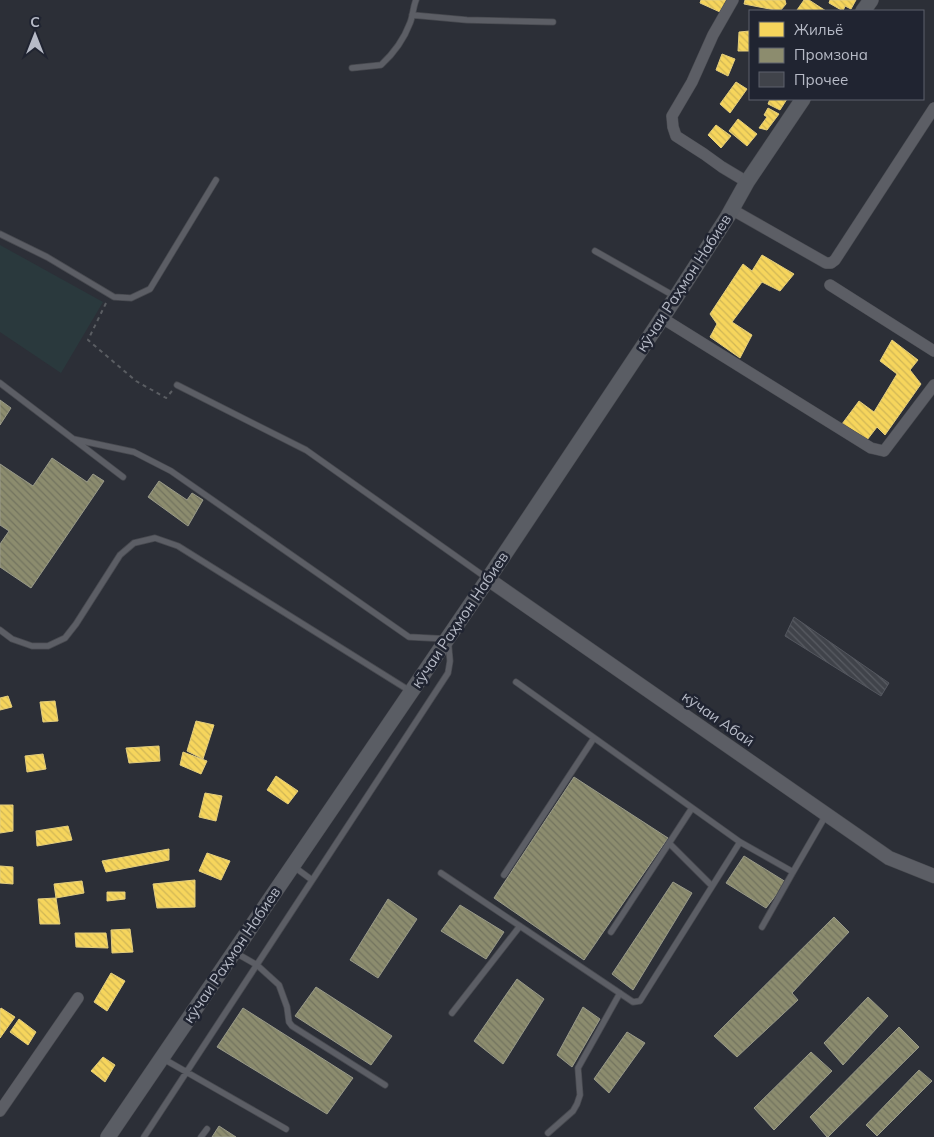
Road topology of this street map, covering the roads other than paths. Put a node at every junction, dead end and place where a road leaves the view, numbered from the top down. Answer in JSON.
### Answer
{"nodes":[{"id":1,"x":416,"y":0,"type":"edge"},
{"id":2,"x":733,"y":0,"type":"edge"},
{"id":3,"x":412,"y":15,"type":"junction"},
{"id":4,"x":553,"y":22,"type":"dead end"},
{"id":5,"x":352,"y":68,"type":"dead end"},
{"id":6,"x":803,"y":100,"type":"edge"},
{"id":7,"x":934,"y":108,"type":"edge"},
{"id":8,"x":216,"y":180,"type":"dead end"},
{"id":9,"x":746,"y":182,"type":"junction"},
{"id":10,"x":732,"y":209,"type":"junction"},
{"id":11,"x":0,"y":234,"type":"edge"},
{"id":12,"x":595,"y":251,"type":"dead end"},
{"id":13,"x":830,"y":285,"type":"dead end"},
{"id":14,"x":676,"y":297,"type":"junction"},
{"id":15,"x":662,"y":318,"type":"junction"},
{"id":16,"x":934,"y":351,"type":"edge"},
{"id":17,"x":0,"y":383,"type":"edge"},
{"id":18,"x":177,"y":385,"type":"road end"},
{"id":19,"x":934,"y":385,"type":"edge"},
{"id":20,"x":73,"y":439,"type":"junction"},
{"id":21,"x":123,"y":477,"type":"dead end"},
{"id":22,"x":488,"y":579,"type":"junction"},
{"id":23,"x":0,"y":630,"type":"edge"},
{"id":24,"x":448,"y":639,"type":"junction"},
{"id":25,"x":516,"y":682,"type":"dead end"},
{"id":26,"x":412,"y":692,"type":"junction"},
{"id":27,"x":594,"y":738,"type":"junction"},
{"id":28,"x":692,"y":808,"type":"junction"},
{"id":29,"x":826,"y":815,"type":"junction"},
{"id":30,"x":740,"y":842,"type":"junction"},
{"id":31,"x":669,"y":843,"type":"junction"},
{"id":32,"x":293,"y":866,"type":"junction"},
{"id":33,"x":793,"y":872,"type":"junction"},
{"id":34,"x":441,"y":873,"type":"dead end"},
{"id":35,"x":504,"y":875,"type":"dead end"},
{"id":36,"x":934,"y":876,"type":"edge"},
{"id":37,"x":312,"y":880,"type":"junction"},
{"id":38,"x":712,"y":886,"type":"junction"},
{"id":39,"x":520,"y":926,"type":"junction"},
{"id":40,"x":762,"y":927,"type":"dead end"},
{"id":41,"x":611,"y":932,"type":"dead end"},
{"id":42,"x":234,"y":952,"type":"junction"},
{"id":43,"x":257,"y":965,"type":"junction"},
{"id":44,"x":620,"y":993,"type":"junction"},
{"id":45,"x":78,"y":998,"type":"dead end"},
{"id":46,"x":452,"y":1013,"type":"dead end"},
{"id":47,"x":162,"y":1058,"type":"junction"},
{"id":48,"x":186,"y":1073,"type":"junction"},
{"id":49,"x":385,"y":1084,"type":"dead end"},
{"id":50,"x":0,"y":1111,"type":"edge"},
{"id":51,"x":207,"y":1128,"type":"dead end"},
{"id":52,"x":286,"y":1129,"type":"dead end"},
{"id":53,"x":548,"y":1133,"type":"dead end"},
{"id":54,"x":108,"y":1137,"type":"edge"},
{"id":55,"x":144,"y":1137,"type":"edge"},
{"id":56,"x":201,"y":1137,"type":"edge"}],
"edges":[{"from":1,"to":3,"type":"lane"},
{"from":2,"to":9,"type":"street"},
{"from":3,"to":4,"type":"lane"},
{"from":3,"to":5,"type":"lane"},
{"from":6,"to":9,"type":"main road","name":"кӯчаи Раҳмон Набиев"},
{"from":7,"to":10,"type":"street"},
{"from":8,"to":11,"type":"lane"},
{"from":9,"to":10,"type":"main road","name":"кӯчаи Раҳмон Набиев"},
{"from":10,"to":14,"type":"main road","name":"кӯчаи Раҳмон Набиев"},
{"from":12,"to":14,"type":"lane"},
{"from":13,"to":16,"type":"street"},
{"from":14,"to":15,"type":"main road","name":"кӯчаи Раҳмон Набиев"},
{"from":15,"to":19,"type":"street"},
{"from":15,"to":22,"type":"main road","name":"кӯчаи Раҳмон Набиев"},
{"from":17,"to":20,"type":"lane"},
{"from":18,"to":22,"type":"lane"},
{"from":20,"to":21,"type":"lane"},
{"from":20,"to":24,"type":"lane"},
{"from":22,"to":24,"type":"main road","name":"кӯчаи Раҳмон Набиев"},
{"from":22,"to":29,"type":"street","name":"кӯчаи Абаӣ"},
{"from":23,"to":26,"type":"lane"},
{"from":24,"to":26,"type":"main road","name":"кӯчаи Раҳмон Набиев"},
{"from":24,"to":37,"type":"lane"},
{"from":25,"to":27,"type":"lane"},
{"from":26,"to":32,"type":"main road","name":"кӯчаи Раҳмон Набиев"},
{"from":27,"to":28,"type":"lane"},
{"from":27,"to":35,"type":"lane"},
{"from":28,"to":30,"type":"lane"},
{"from":28,"to":31,"type":"lane"},
{"from":29,"to":33,"type":"lane"},
{"from":29,"to":36,"type":"street","name":"кӯчаи Абаӣ"},
{"from":30,"to":33,"type":"lane"},
{"from":30,"to":38,"type":"lane"},
{"from":31,"to":38,"type":"lane"},
{"from":31,"to":41,"type":"lane"},
{"from":32,"to":37,"type":"lane"},
{"from":32,"to":42,"type":"main road","name":"кӯчаи Раҳмон Набиев"},
{"from":33,"to":40,"type":"lane"},
{"from":34,"to":39,"type":"lane"},
{"from":37,"to":43,"type":"lane"},
{"from":38,"to":44,"type":"lane"},
{"from":39,"to":44,"type":"lane"},
{"from":39,"to":46,"type":"lane"},
{"from":42,"to":43,"type":"lane"},
{"from":42,"to":47,"type":"main road","name":"кӯчаи Раҳмон Набиев"},
{"from":43,"to":48,"type":"lane"},
{"from":43,"to":49,"type":"lane"},
{"from":44,"to":53,"type":"lane"},
{"from":45,"to":50,"type":"street"},
{"from":47,"to":48,"type":"lane"},
{"from":47,"to":54,"type":"main road","name":"кӯчаи Раҳмон Набиев"},
{"from":48,"to":52,"type":"lane"},
{"from":48,"to":55,"type":"lane"},
{"from":51,"to":56,"type":"lane"}]}
